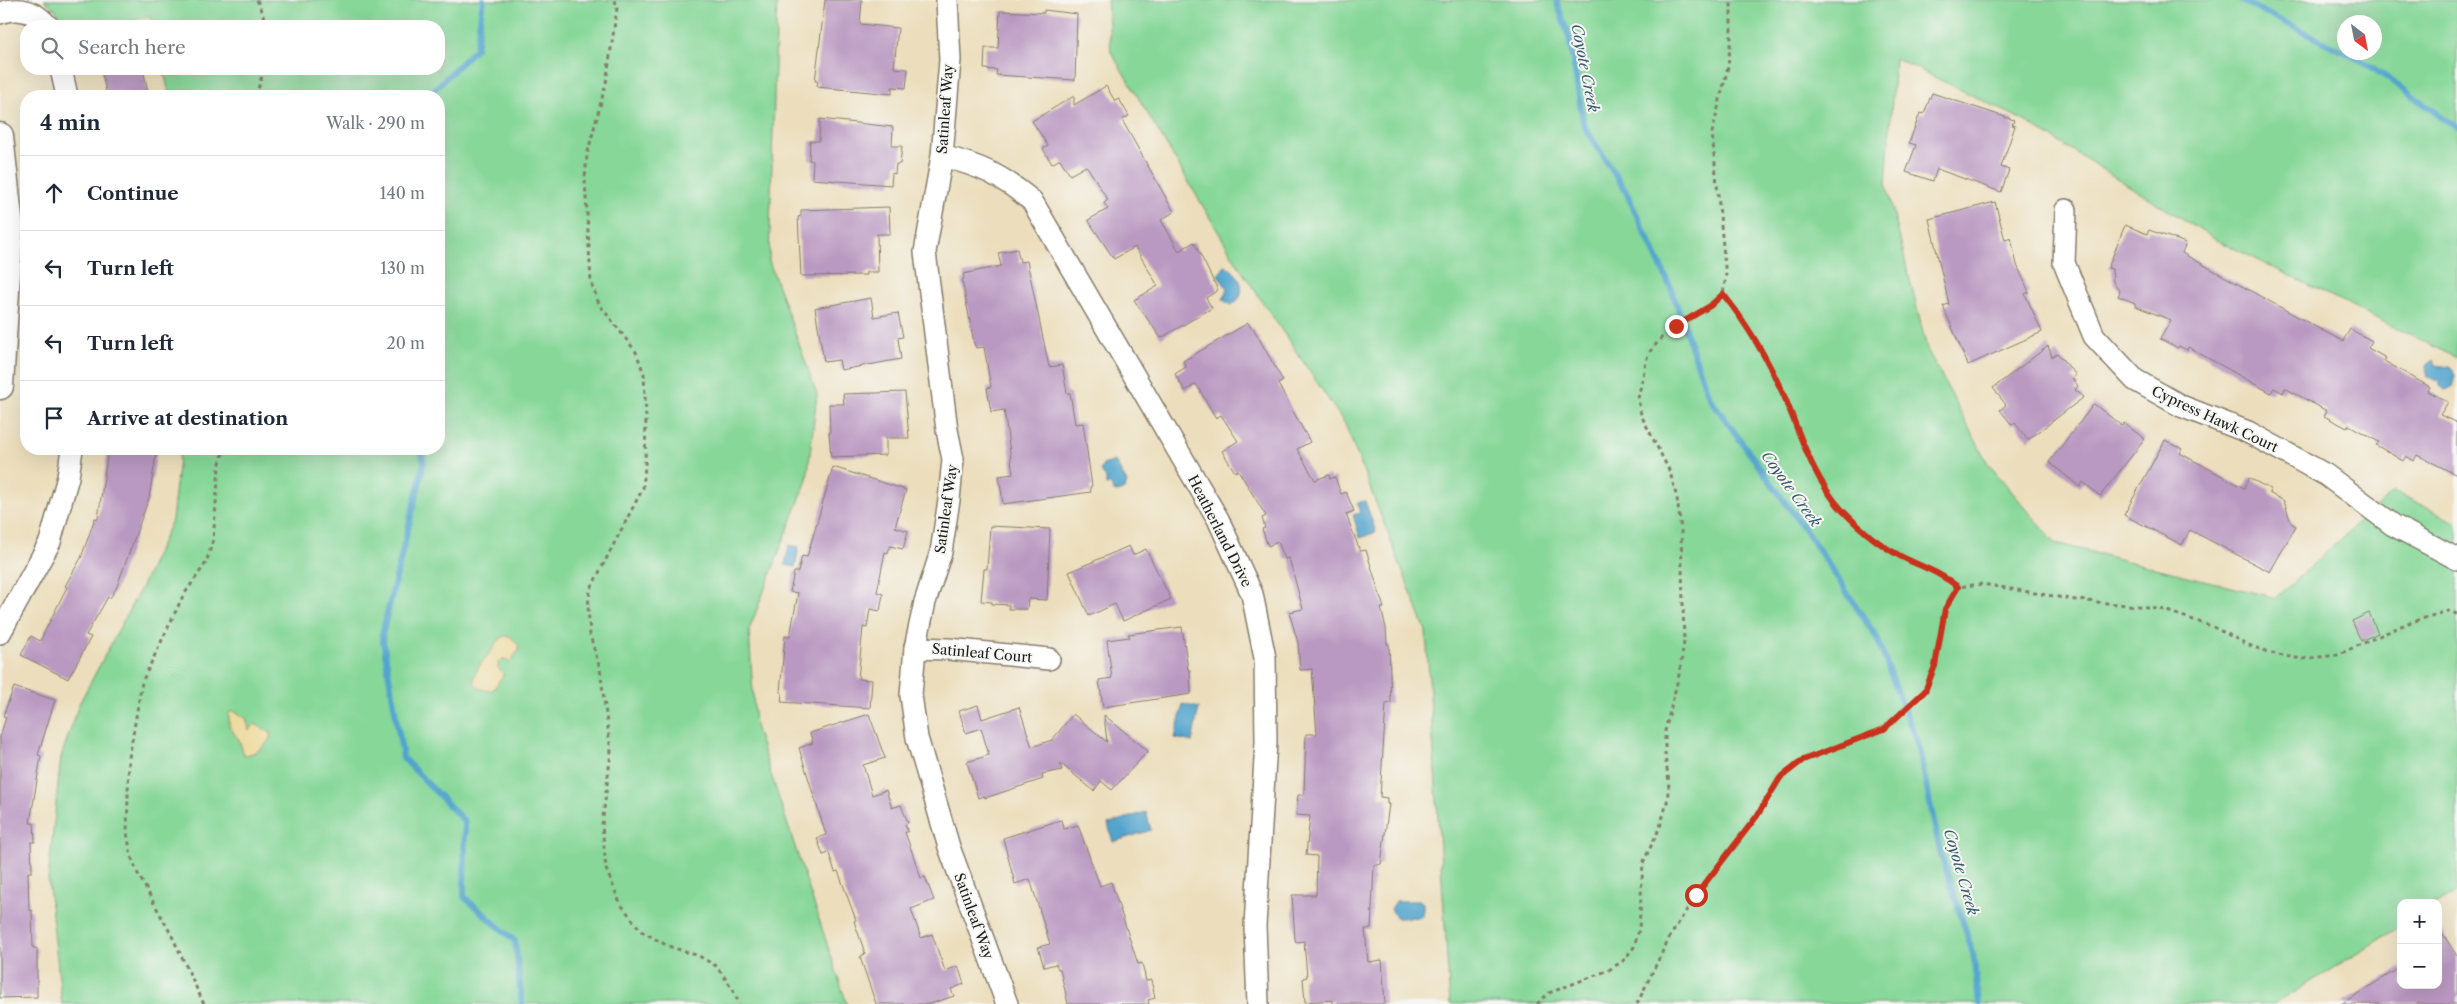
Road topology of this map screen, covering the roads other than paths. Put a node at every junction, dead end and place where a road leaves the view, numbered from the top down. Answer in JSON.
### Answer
{"nodes":[{"id":1,"x":947,"y":0,"type":"edge"},
{"id":2,"x":0,"y":13,"type":"edge"},
{"id":3,"x":43,"y":20,"type":"edge"},
{"id":4,"x":62,"y":75,"type":"edge"},
{"id":5,"x":66,"y":90,"type":"edge"},
{"id":6,"x":0,"y":136,"type":"edge"},
{"id":7,"x":942,"y":156,"type":"junction"},
{"id":8,"x":2066,"y":210,"type":"dead end"},
{"id":9,"x":0,"y":386,"type":"edge"},
{"id":10,"x":71,"y":455,"type":"edge"},
{"id":11,"x":2457,"y":559,"type":"edge"},
{"id":12,"x":0,"y":633,"type":"edge"},
{"id":13,"x":915,"y":648,"type":"junction"},
{"id":14,"x":1049,"y":659,"type":"dead end"},
{"id":15,"x":1007,"y":1004,"type":"edge"},
{"id":16,"x":1258,"y":1004,"type":"edge"}],
"edges":[{"from":1,"to":7,"type":"street","name":"Satinleaf Way"},
{"from":2,"to":3,"type":"street"},
{"from":4,"to":5,"type":"street"},
{"from":6,"to":9,"type":"street"},
{"from":7,"to":13,"type":"street","name":"Satinleaf Way"},
{"from":7,"to":16,"type":"street","name":"Heatherland Drive"},
{"from":8,"to":11,"type":"street","name":"Cypress Hawk Court"},
{"from":10,"to":12,"type":"street"},
{"from":13,"to":14,"type":"street","name":"Satinleaf Court"},
{"from":13,"to":15,"type":"street","name":"Satinleaf Way"}]}
